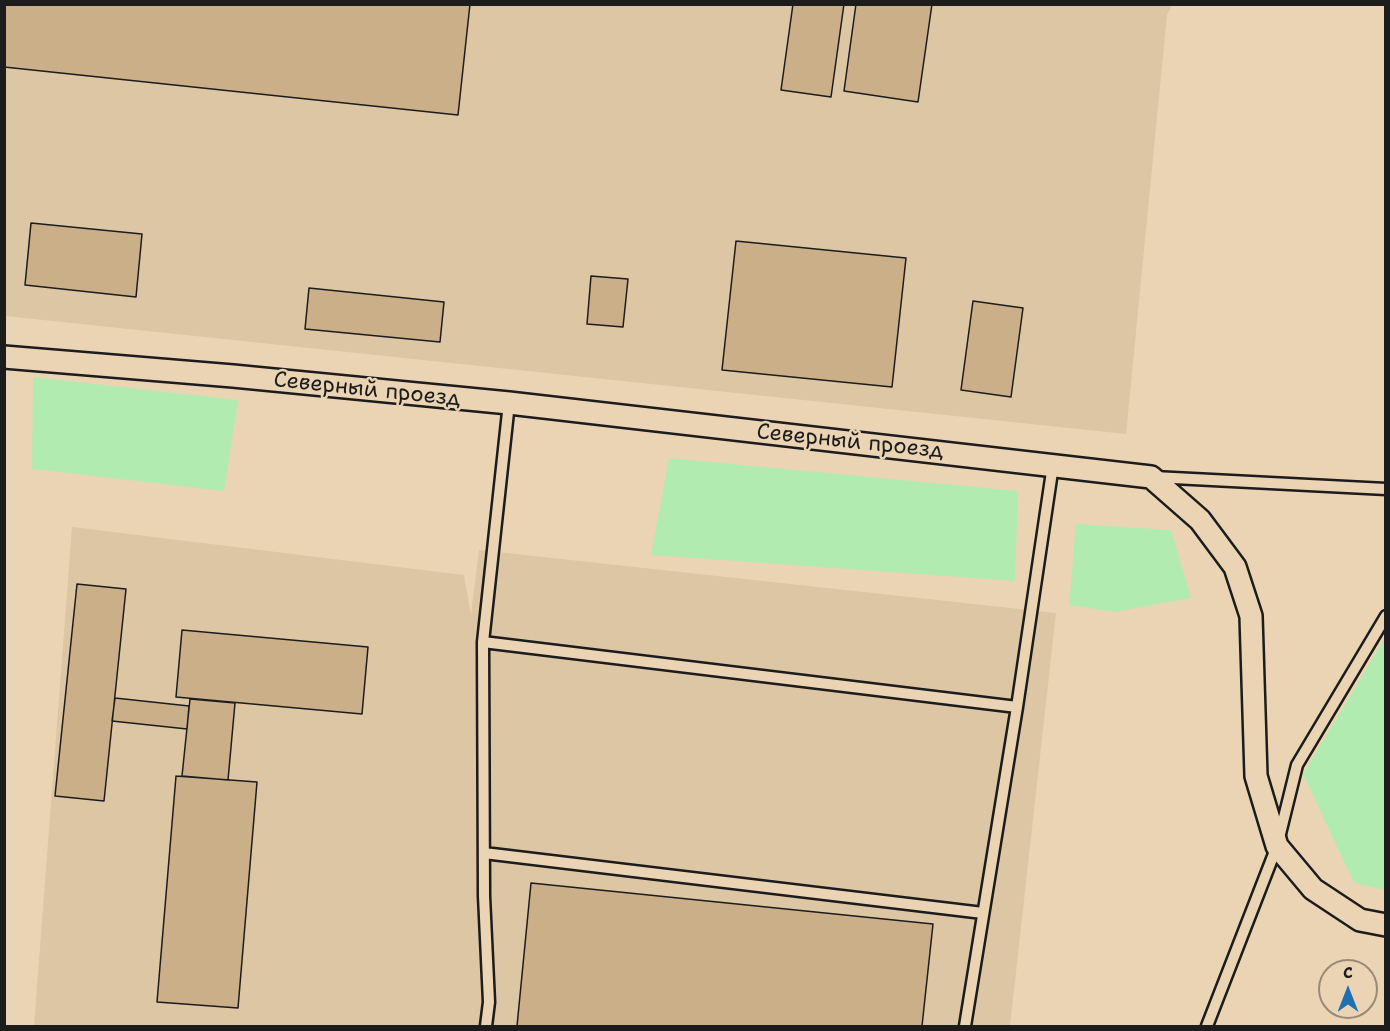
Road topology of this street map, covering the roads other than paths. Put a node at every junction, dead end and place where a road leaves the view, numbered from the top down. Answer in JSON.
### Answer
{"nodes":[{"id":1,"x":4,"y":357,"type":"edge"},
{"id":2,"x":509,"y":404,"type":"junction"},
{"id":3,"x":1053,"y":465,"type":"junction"},
{"id":4,"x":1151,"y":477,"type":"junction"},
{"id":5,"x":1386,"y":489,"type":"edge"},
{"id":6,"x":1386,"y":616,"type":"edge"},
{"id":7,"x":483,"y":642,"type":"junction"},
{"id":8,"x":1017,"y":707,"type":"junction"},
{"id":9,"x":1277,"y":846,"type":"junction"},
{"id":10,"x":484,"y":853,"type":"junction"},
{"id":11,"x":983,"y":913,"type":"junction"},
{"id":12,"x":1386,"y":925,"type":"edge"},
{"id":13,"x":486,"y":1026,"type":"edge"},
{"id":14,"x":964,"y":1026,"type":"edge"},
{"id":15,"x":1207,"y":1026,"type":"edge"}],
"edges":[{"from":1,"to":2,"type":"street","name":"Северный проезд"},
{"from":2,"to":3,"type":"street","name":"Северный проезд"},
{"from":2,"to":7,"type":"lane"},
{"from":3,"to":4,"type":"street","name":"Северный проезд"},
{"from":3,"to":8,"type":"lane"},
{"from":4,"to":5,"type":"lane"},
{"from":4,"to":9,"type":"street"},
{"from":6,"to":9,"type":"lane"},
{"from":7,"to":8,"type":"lane"},
{"from":7,"to":10,"type":"lane"},
{"from":8,"to":11,"type":"lane"},
{"from":9,"to":12,"type":"street"},
{"from":9,"to":15,"type":"lane"},
{"from":10,"to":11,"type":"lane"},
{"from":10,"to":13,"type":"lane"},
{"from":11,"to":14,"type":"lane"}]}
